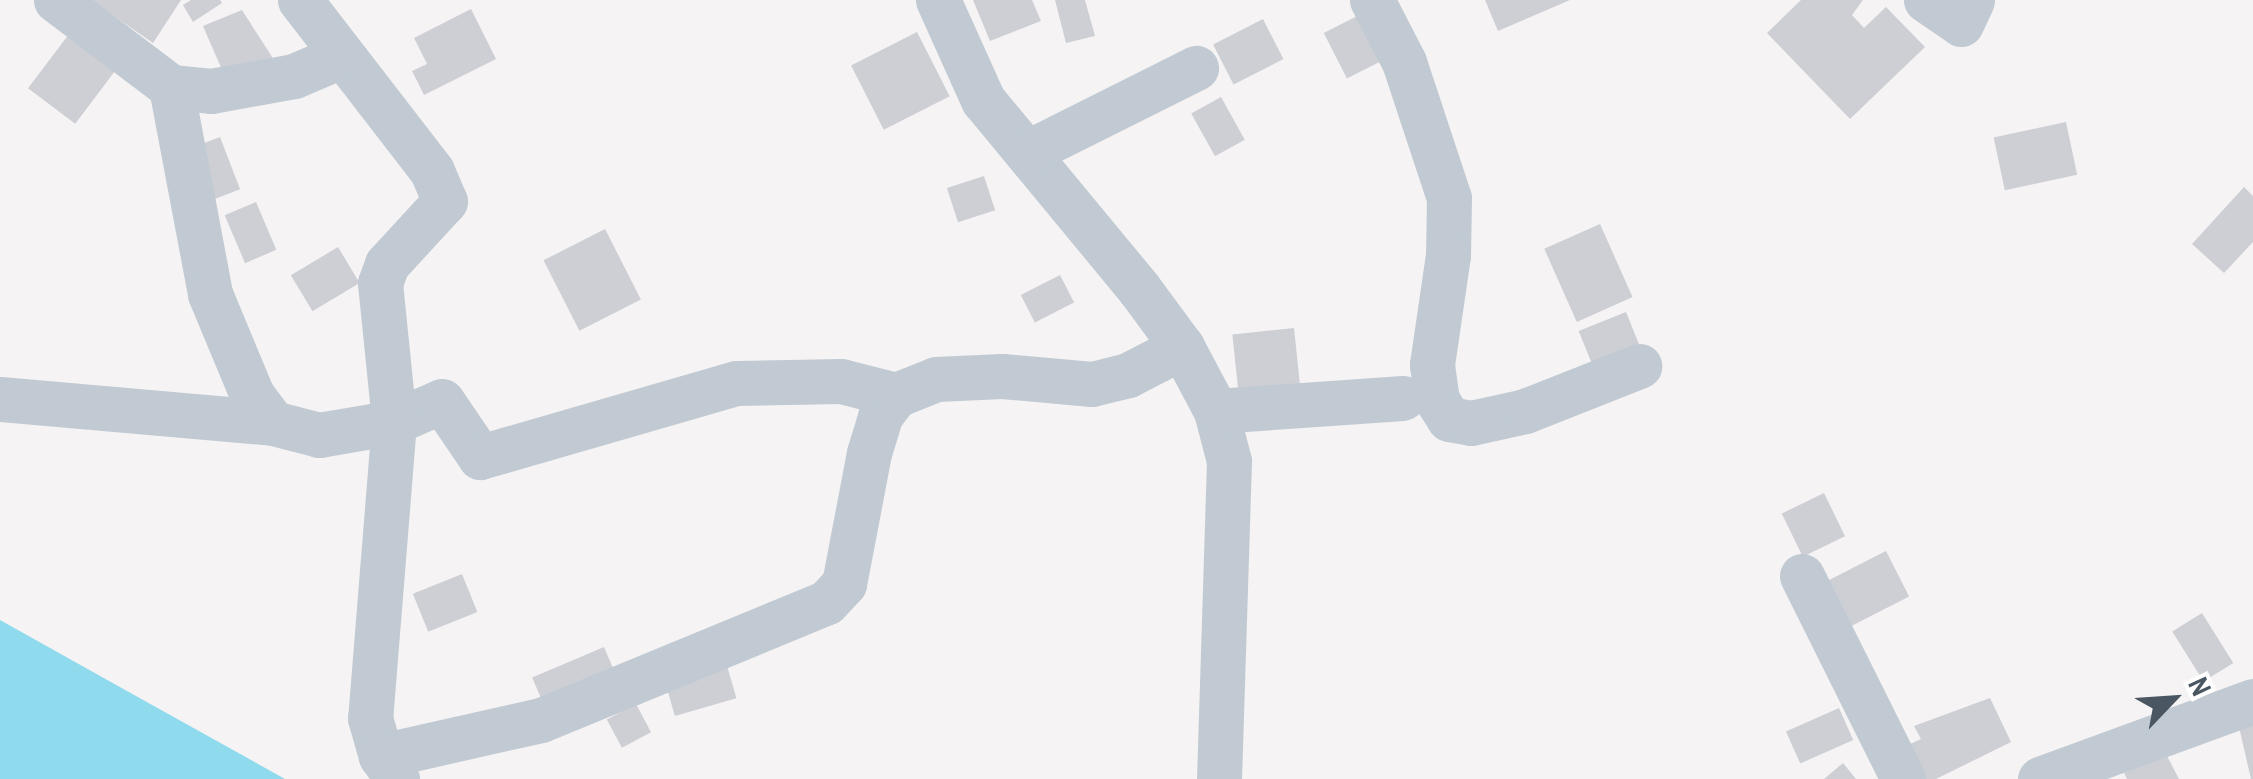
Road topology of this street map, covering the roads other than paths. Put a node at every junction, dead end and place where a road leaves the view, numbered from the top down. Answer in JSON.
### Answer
{"nodes":[{"id":1,"x":56,"y":0,"type":"edge"},
{"id":2,"x":300,"y":0,"type":"edge"},
{"id":3,"x":938,"y":0,"type":"edge"},
{"id":4,"x":1372,"y":0,"type":"edge"},
{"id":5,"x":1926,"y":0,"type":"edge"},
{"id":6,"x":1972,"y":0,"type":"edge"},
{"id":7,"x":341,"y":56,"type":"junction"},
{"id":8,"x":1196,"y":68,"type":"dead end"},
{"id":9,"x":171,"y":87,"type":"junction"},
{"id":10,"x":1028,"y":152,"type":"junction"},
{"id":11,"x":1182,"y":346,"type":"junction"},
{"id":12,"x":1639,"y":366,"type":"dead end"},
{"id":13,"x":896,"y":395,"type":"junction"},
{"id":14,"x":1404,"y":398,"type":"dead end"},
{"id":15,"x":0,"y":399,"type":"edge"},
{"id":16,"x":1216,"y":411,"type":"junction"},
{"id":17,"x":394,"y":422,"type":"junction"},
{"id":18,"x":273,"y":423,"type":"junction"},
{"id":19,"x":1802,"y":576,"type":"dead end"},
{"id":20,"x":2253,"y":701,"type":"edge"},
{"id":21,"x":389,"y":768,"type":"edge"},
{"id":22,"x":1219,"y":779,"type":"edge"},
{"id":23,"x":1902,"y":779,"type":"edge"},
{"id":24,"x":2040,"y":779,"type":"edge"}],
"edges":[{"from":1,"to":9,"type":"street"},
{"from":2,"to":7,"type":"street"},
{"from":3,"to":10,"type":"street"},
{"from":4,"to":12,"type":"street"},
{"from":5,"to":6,"type":"street"},
{"from":7,"to":9,"type":"street"},
{"from":7,"to":17,"type":"street"},
{"from":8,"to":10,"type":"street"},
{"from":9,"to":18,"type":"street"},
{"from":10,"to":11,"type":"street"},
{"from":11,"to":13,"type":"street"},
{"from":11,"to":16,"type":"street"},
{"from":13,"to":17,"type":"street"},
{"from":13,"to":21,"type":"street"},
{"from":14,"to":16,"type":"street"},
{"from":15,"to":18,"type":"street"},
{"from":16,"to":22,"type":"street"},
{"from":17,"to":18,"type":"street"},
{"from":17,"to":21,"type":"street"},
{"from":19,"to":23,"type":"street"},
{"from":20,"to":24,"type":"street"}]}
